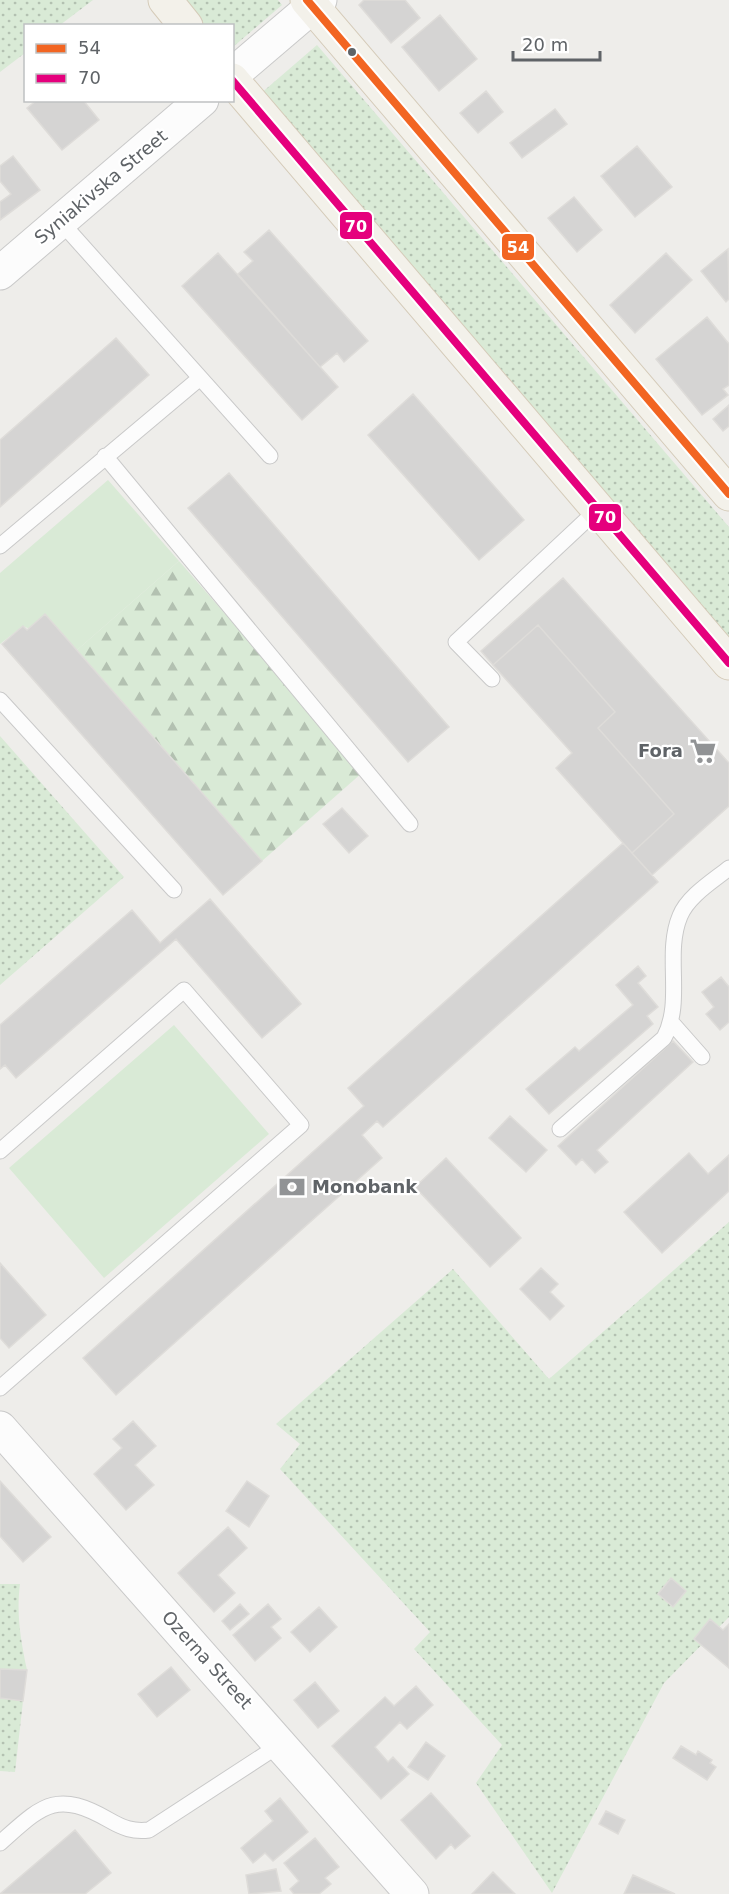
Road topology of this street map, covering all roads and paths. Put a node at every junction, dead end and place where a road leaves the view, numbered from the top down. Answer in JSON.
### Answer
{"nodes":[{"id":1,"x":165,"y":0,"type":"edge"},
{"id":2,"x":313,"y":2,"type":"edge"},
{"id":3,"x":184,"y":24,"type":"edge"},
{"id":4,"x":234,"y":73,"type":"edge"},
{"id":5,"x":234,"y":82,"type":"edge"},
{"id":6,"x":200,"y":102,"type":"edge"},
{"id":7,"x":60,"y":221,"type":"junction"},
{"id":8,"x":0,"y":273,"type":"edge"},
{"id":9,"x":200,"y":378,"type":"junction"},
{"id":10,"x":105,"y":456,"type":"junction"},
{"id":11,"x":270,"y":456,"type":"dead end"},
{"id":12,"x":729,"y":494,"type":"edge"},
{"id":13,"x":598,"y":509,"type":"junction"},
{"id":14,"x":0,"y":546,"type":"edge"},
{"id":15,"x":729,"y":663,"type":"edge"},
{"id":16,"x":492,"y":679,"type":"dead end"},
{"id":17,"x":0,"y":700,"type":"edge"},
{"id":18,"x":410,"y":824,"type":"dead end"},
{"id":19,"x":729,"y":868,"type":"edge"},
{"id":20,"x":174,"y":890,"type":"dead end"},
{"id":21,"x":672,"y":1023,"type":"junction"},
{"id":22,"x":702,"y":1057,"type":"dead end"},
{"id":23,"x":560,"y":1129,"type":"dead end"},
{"id":24,"x":0,"y":1151,"type":"edge"},
{"id":25,"x":0,"y":1388,"type":"edge"},
{"id":26,"x":0,"y":1428,"type":"edge"},
{"id":27,"x":281,"y":1744,"type":"junction"},
{"id":28,"x":0,"y":1843,"type":"edge"},
{"id":29,"x":412,"y":1894,"type":"edge"}],
"edges":[{"from":1,"to":3,"type":"main road"},
{"from":2,"to":4,"type":"street"},
{"from":2,"to":12,"type":"main road"},
{"from":5,"to":13,"type":"main road"},
{"from":6,"to":7,"type":"street","name":"Syniakivska Street"},
{"from":7,"to":8,"type":"street","name":"Syniakivska Street"},
{"from":7,"to":9,"type":"lane"},
{"from":9,"to":10,"type":"lane"},
{"from":9,"to":11,"type":"lane"},
{"from":10,"to":14,"type":"lane"},
{"from":10,"to":18,"type":"lane"},
{"from":13,"to":15,"type":"main road"},
{"from":13,"to":16,"type":"lane"},
{"from":17,"to":20,"type":"lane"},
{"from":19,"to":21,"type":"lane"},
{"from":21,"to":22,"type":"lane"},
{"from":21,"to":23,"type":"lane"},
{"from":24,"to":25,"type":"lane"},
{"from":26,"to":27,"type":"street","name":"Ozerna Street"},
{"from":27,"to":28,"type":"lane"},
{"from":27,"to":29,"type":"street","name":"Ozerna Street"}]}
